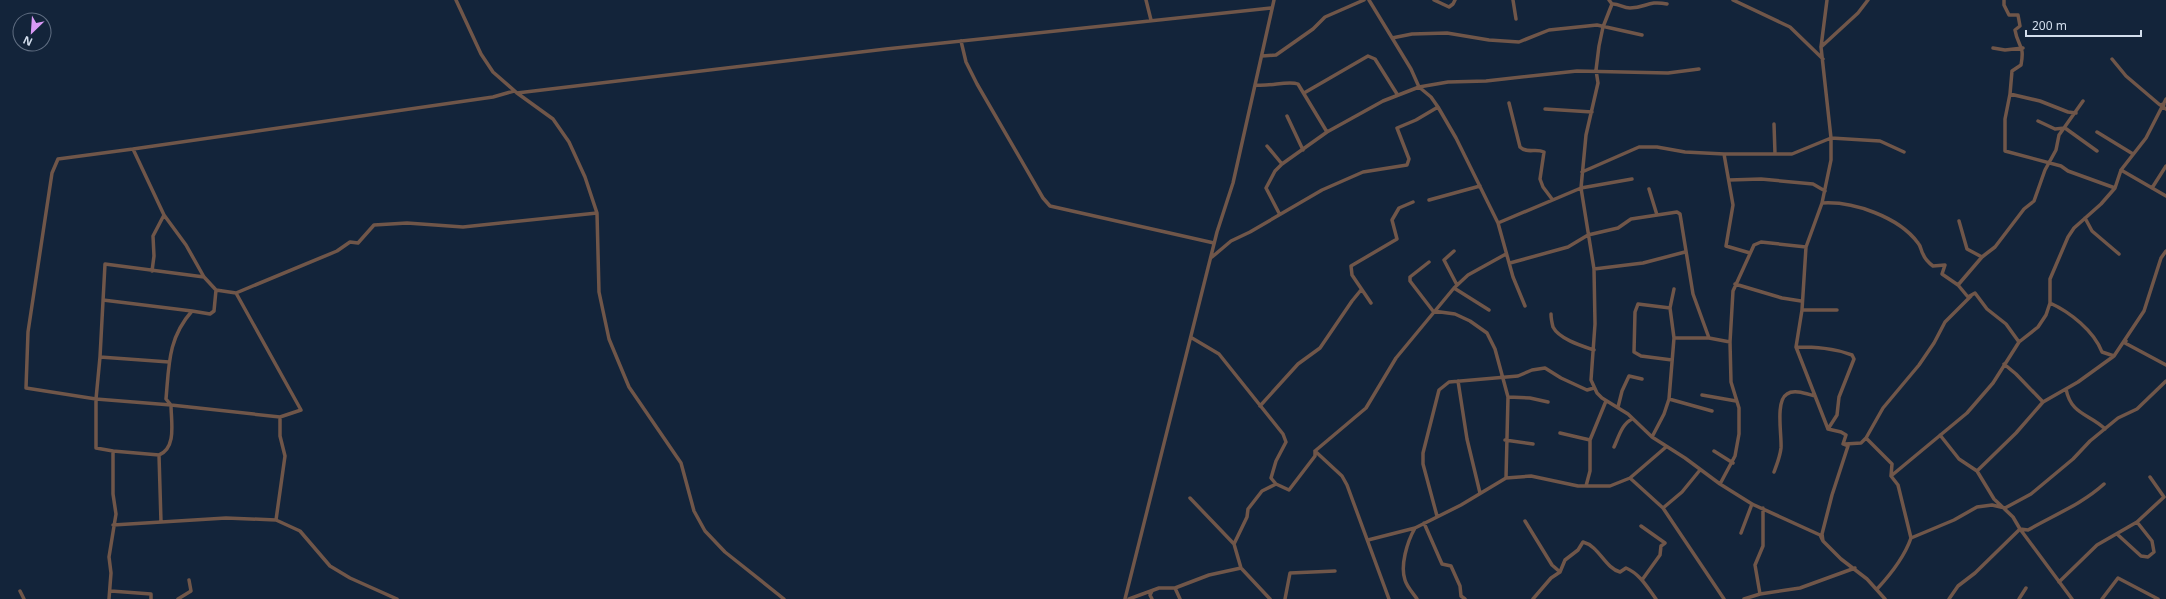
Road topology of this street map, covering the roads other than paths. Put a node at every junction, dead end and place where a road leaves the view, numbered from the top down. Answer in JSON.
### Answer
{"nodes":[{"id":1,"x":456,"y":0,"type":"edge"},
{"id":2,"x":1146,"y":0,"type":"edge"},
{"id":3,"x":1274,"y":0,"type":"edge"},
{"id":4,"x":1364,"y":0,"type":"edge"},
{"id":5,"x":1369,"y":0,"type":"edge"},
{"id":6,"x":1434,"y":0,"type":"edge"},
{"id":7,"x":1454,"y":0,"type":"edge"},
{"id":8,"x":1513,"y":0,"type":"edge"},
{"id":9,"x":1609,"y":0,"type":"edge"},
{"id":10,"x":1733,"y":0,"type":"edge"},
{"id":11,"x":1827,"y":0,"type":"edge"},
{"id":12,"x":1868,"y":0,"type":"edge"},
{"id":13,"x":2004,"y":0,"type":"edge"},
{"id":14,"x":1614,"y":3,"type":"edge"},
{"id":15,"x":1667,"y":4,"type":"dead end"},
{"id":16,"x":1271,"y":8,"type":"junction"},
{"id":17,"x":1516,"y":19,"type":"dead end"},
{"id":18,"x":1151,"y":20,"type":"junction"},
{"id":19,"x":1603,"y":27,"type":"junction"},
{"id":20,"x":1642,"y":35,"type":"dead end"},
{"id":21,"x":1392,"y":38,"type":"junction"},
{"id":22,"x":961,"y":41,"type":"junction"},
{"id":23,"x":1821,"y":47,"type":"junction"},
{"id":24,"x":1993,"y":48,"type":"dead end"},
{"id":25,"x":2023,"y":48,"type":"junction"},
{"id":26,"x":1262,"y":56,"type":"junction"},
{"id":27,"x":1823,"y":59,"type":"junction"},
{"id":28,"x":2112,"y":59,"type":"dead end"},
{"id":29,"x":1700,"y":69,"type":"dead end"},
{"id":30,"x":1596,"y":70,"type":"junction"},
{"id":31,"x":1255,"y":85,"type":"junction"},
{"id":32,"x":1419,"y":86,"type":"junction"},
{"id":33,"x":515,"y":92,"type":"junction"},
{"id":34,"x":1304,"y":93,"type":"junction"},
{"id":35,"x":1397,"y":94,"type":"junction"},
{"id":36,"x":2010,"y":94,"type":"junction"},
{"id":37,"x":2166,"y":100,"type":"edge"},
{"id":38,"x":2083,"y":101,"type":"dead end"},
{"id":39,"x":1509,"y":103,"type":"dead end"},
{"id":40,"x":2164,"y":104,"type":"junction"},
{"id":41,"x":1438,"y":107,"type":"junction"},
{"id":42,"x":1545,"y":109,"type":"dead end"},
{"id":43,"x":2166,"y":109,"type":"edge"},
{"id":44,"x":1592,"y":112,"type":"junction"},
{"id":45,"x":2076,"y":113,"type":"junction"},
{"id":46,"x":1287,"y":116,"type":"dead end"},
{"id":47,"x":2038,"y":121,"type":"dead end"},
{"id":48,"x":1774,"y":124,"type":"dead end"},
{"id":49,"x":2065,"y":128,"type":"junction"},
{"id":50,"x":1327,"y":132,"type":"junction"},
{"id":51,"x":2097,"y":132,"type":"dead end"},
{"id":52,"x":1831,"y":138,"type":"junction"},
{"id":53,"x":1267,"y":146,"type":"dead end"},
{"id":54,"x":133,"y":150,"type":"junction"},
{"id":55,"x":1303,"y":150,"type":"junction"},
{"id":56,"x":2097,"y":151,"type":"dead end"},
{"id":57,"x":1904,"y":152,"type":"dead end"},
{"id":58,"x":1724,"y":154,"type":"junction"},
{"id":59,"x":1775,"y":154,"type":"junction"},
{"id":60,"x":2133,"y":154,"type":"junction"},
{"id":61,"x":2050,"y":163,"type":"junction"},
{"id":62,"x":1282,"y":164,"type":"junction"},
{"id":63,"x":2166,"y":166,"type":"edge"},
{"id":64,"x":2121,"y":170,"type":"junction"},
{"id":65,"x":1582,"y":172,"type":"junction"},
{"id":66,"x":1632,"y":179,"type":"dead end"},
{"id":67,"x":1729,"y":180,"type":"junction"},
{"id":68,"x":1480,"y":186,"type":"junction"},
{"id":69,"x":1581,"y":188,"type":"junction"},
{"id":70,"x":2115,"y":188,"type":"junction"},
{"id":71,"x":2152,"y":188,"type":"junction"},
{"id":72,"x":1649,"y":189,"type":"dead end"},
{"id":73,"x":1824,"y":191,"type":"junction"},
{"id":74,"x":2166,"y":196,"type":"edge"},
{"id":75,"x":1552,"y":199,"type":"junction"},
{"id":76,"x":1429,"y":200,"type":"dead end"},
{"id":77,"x":1413,"y":202,"type":"dead end"},
{"id":78,"x":1822,"y":203,"type":"junction"},
{"id":79,"x":597,"y":213,"type":"junction"},
{"id":80,"x":1279,"y":213,"type":"junction"},
{"id":81,"x":164,"y":215,"type":"junction"},
{"id":82,"x":1657,"y":215,"type":"junction"},
{"id":83,"x":2085,"y":218,"type":"junction"},
{"id":84,"x":1959,"y":221,"type":"dead end"},
{"id":85,"x":1498,"y":223,"type":"junction"},
{"id":86,"x":1588,"y":235,"type":"junction"},
{"id":87,"x":1214,"y":243,"type":"junction"},
{"id":88,"x":1806,"y":247,"type":"junction"},
{"id":89,"x":1454,"y":251,"type":"dead end"},
{"id":90,"x":2166,"y":251,"type":"edge"},
{"id":91,"x":1685,"y":252,"type":"junction"},
{"id":92,"x":1506,"y":254,"type":"junction"},
{"id":93,"x":1750,"y":254,"type":"junction"},
{"id":94,"x":2119,"y":254,"type":"dead end"},
{"id":95,"x":1212,"y":257,"type":"junction"},
{"id":96,"x":1982,"y":257,"type":"junction"},
{"id":97,"x":1429,"y":262,"type":"dead end"},
{"id":98,"x":1510,"y":263,"type":"junction"},
{"id":99,"x":1594,"y":269,"type":"junction"},
{"id":100,"x":152,"y":271,"type":"junction"},
{"id":101,"x":204,"y":277,"type":"junction"},
{"id":102,"x":1735,"y":284,"type":"junction"},
{"id":103,"x":1958,"y":285,"type":"junction"},
{"id":104,"x":1456,"y":287,"type":"junction"},
{"id":105,"x":1674,"y":289,"type":"dead end"},
{"id":106,"x":216,"y":290,"type":"junction"},
{"id":107,"x":1361,"y":290,"type":"junction"},
{"id":108,"x":1975,"y":293,"type":"junction"},
{"id":109,"x":236,"y":294,"type":"junction"},
{"id":110,"x":103,"y":300,"type":"junction"},
{"id":111,"x":1801,"y":301,"type":"junction"},
{"id":112,"x":1371,"y":303,"type":"dead end"},
{"id":113,"x":2050,"y":303,"type":"junction"},
{"id":114,"x":1524,"y":306,"type":"dead end"},
{"id":115,"x":1670,"y":308,"type":"junction"},
{"id":116,"x":1489,"y":310,"type":"dead end"},
{"id":117,"x":1802,"y":310,"type":"junction"},
{"id":118,"x":1837,"y":310,"type":"dead end"},
{"id":119,"x":192,"y":311,"type":"junction"},
{"id":120,"x":1433,"y":311,"type":"junction"},
{"id":121,"x":1550,"y":314,"type":"dead end"},
{"id":122,"x":1192,"y":338,"type":"junction"},
{"id":123,"x":1674,"y":338,"type":"junction"},
{"id":124,"x":1709,"y":338,"type":"junction"},
{"id":125,"x":2126,"y":340,"type":"junction"},
{"id":126,"x":1730,"y":342,"type":"junction"},
{"id":127,"x":2018,"y":342,"type":"junction"},
{"id":128,"x":1796,"y":347,"type":"junction"},
{"id":129,"x":1594,"y":350,"type":"junction"},
{"id":130,"x":2114,"y":356,"type":"junction"},
{"id":131,"x":100,"y":357,"type":"junction"},
{"id":132,"x":1672,"y":360,"type":"junction"},
{"id":133,"x":169,"y":362,"type":"junction"},
{"id":134,"x":2004,"y":364,"type":"junction"},
{"id":135,"x":2166,"y":365,"type":"edge"},
{"id":136,"x":1503,"y":377,"type":"junction"},
{"id":137,"x":1642,"y":379,"type":"dead end"},
{"id":138,"x":2166,"y":380,"type":"edge"},
{"id":139,"x":1458,"y":381,"type":"junction"},
{"id":140,"x":1594,"y":388,"type":"junction"},
{"id":141,"x":2066,"y":389,"type":"junction"},
{"id":142,"x":1702,"y":394,"type":"dead end"},
{"id":143,"x":1815,"y":396,"type":"junction"},
{"id":144,"x":1508,"y":397,"type":"junction"},
{"id":145,"x":96,"y":399,"type":"junction"},
{"id":146,"x":1669,"y":399,"type":"junction"},
{"id":147,"x":1606,"y":401,"type":"junction"},
{"id":148,"x":1736,"y":401,"type":"junction"},
{"id":149,"x":1548,"y":402,"type":"dead end"},
{"id":150,"x":2043,"y":402,"type":"junction"},
{"id":151,"x":171,"y":405,"type":"junction"},
{"id":152,"x":1260,"y":406,"type":"junction"},
{"id":153,"x":1618,"y":407,"type":"junction"},
{"id":154,"x":1712,"y":411,"type":"dead end"},
{"id":155,"x":280,"y":417,"type":"junction"},
{"id":156,"x":1632,"y":419,"type":"junction"},
{"id":157,"x":1828,"y":429,"type":"junction"},
{"id":158,"x":2105,"y":430,"type":"junction"},
{"id":159,"x":1560,"y":433,"type":"dead end"},
{"id":160,"x":1940,"y":435,"type":"junction"},
{"id":161,"x":1652,"y":437,"type":"junction"},
{"id":162,"x":1866,"y":438,"type":"junction"},
{"id":163,"x":1505,"y":440,"type":"junction"},
{"id":164,"x":1590,"y":440,"type":"junction"},
{"id":165,"x":1533,"y":444,"type":"dead end"},
{"id":166,"x":1843,"y":444,"type":"junction"},
{"id":167,"x":1614,"y":447,"type":"dead end"},
{"id":168,"x":1666,"y":447,"type":"junction"},
{"id":169,"x":113,"y":451,"type":"junction"},
{"id":170,"x":1315,"y":451,"type":"junction"},
{"id":171,"x":1714,"y":452,"type":"dead end"},
{"id":172,"x":159,"y":455,"type":"junction"},
{"id":173,"x":1732,"y":463,"type":"junction"},
{"id":174,"x":1700,"y":470,"type":"junction"},
{"id":175,"x":1977,"y":471,"type":"junction"},
{"id":176,"x":1774,"y":472,"type":"dead end"},
{"id":177,"x":1891,"y":476,"type":"junction"},
{"id":178,"x":2150,"y":477,"type":"dead end"},
{"id":179,"x":1506,"y":478,"type":"junction"},
{"id":180,"x":1630,"y":478,"type":"junction"},
{"id":181,"x":1276,"y":484,"type":"junction"},
{"id":182,"x":1720,"y":484,"type":"junction"},
{"id":183,"x":2104,"y":484,"type":"dead end"},
{"id":184,"x":1586,"y":486,"type":"junction"},
{"id":185,"x":1480,"y":493,"type":"junction"},
{"id":186,"x":2165,"y":496,"type":"edge"},
{"id":187,"x":1190,"y":498,"type":"dead end"},
{"id":188,"x":1752,"y":504,"type":"junction"},
{"id":189,"x":1663,"y":508,"type":"junction"},
{"id":190,"x":1763,"y":508,"type":"junction"},
{"id":191,"x":2005,"y":508,"type":"junction"},
{"id":192,"x":1437,"y":516,"type":"junction"},
{"id":193,"x":276,"y":520,"type":"junction"},
{"id":194,"x":1526,"y":521,"type":"dead end"},
{"id":195,"x":161,"y":522,"type":"junction"},
{"id":196,"x":2137,"y":522,"type":"junction"},
{"id":197,"x":1424,"y":523,"type":"junction"},
{"id":198,"x":113,"y":525,"type":"junction"},
{"id":199,"x":1641,"y":526,"type":"dead end"},
{"id":200,"x":1415,"y":528,"type":"junction"},
{"id":201,"x":2020,"y":529,"type":"junction"},
{"id":202,"x":1741,"y":533,"type":"dead end"},
{"id":203,"x":1821,"y":534,"type":"junction"},
{"id":204,"x":2117,"y":534,"type":"junction"},
{"id":205,"x":1911,"y":538,"type":"junction"},
{"id":206,"x":1368,"y":540,"type":"junction"},
{"id":207,"x":1234,"y":544,"type":"junction"},
{"id":208,"x":1241,"y":568,"type":"junction"},
{"id":209,"x":1855,"y":568,"type":"junction"},
{"id":210,"x":1335,"y":571,"type":"dead end"},
{"id":211,"x":1560,"y":572,"type":"junction"},
{"id":212,"x":189,"y":580,"type":"dead end"},
{"id":213,"x":1642,"y":580,"type":"junction"},
{"id":214,"x":2059,"y":582,"type":"junction"},
{"id":215,"x":1175,"y":588,"type":"junction"},
{"id":216,"x":2026,"y":588,"type":"dead end"},
{"id":217,"x":1877,"y":589,"type":"junction"},
{"id":218,"x":20,"y":591,"type":"dead end"},
{"id":219,"x":111,"y":591,"type":"junction"},
{"id":220,"x":1152,"y":591,"type":"junction"},
{"id":221,"x":1760,"y":594,"type":"junction"},
{"id":222,"x":1883,"y":598,"type":"edge"},
{"id":223,"x":24,"y":599,"type":"edge"},
{"id":224,"x":109,"y":599,"type":"edge"},
{"id":225,"x":151,"y":599,"type":"edge"},
{"id":226,"x":178,"y":599,"type":"edge"},
{"id":227,"x":397,"y":599,"type":"edge"},
{"id":228,"x":784,"y":599,"type":"edge"},
{"id":229,"x":1125,"y":599,"type":"edge"},
{"id":230,"x":1129,"y":599,"type":"edge"},
{"id":231,"x":1152,"y":599,"type":"edge"},
{"id":232,"x":1180,"y":599,"type":"edge"},
{"id":233,"x":1270,"y":599,"type":"edge"},
{"id":234,"x":1285,"y":599,"type":"edge"},
{"id":235,"x":1389,"y":599,"type":"edge"},
{"id":236,"x":1417,"y":599,"type":"edge"},
{"id":237,"x":1465,"y":599,"type":"edge"},
{"id":238,"x":1533,"y":599,"type":"edge"},
{"id":239,"x":1656,"y":599,"type":"edge"},
{"id":240,"x":1724,"y":599,"type":"edge"},
{"id":241,"x":1744,"y":599,"type":"edge"},
{"id":242,"x":1949,"y":599,"type":"edge"},
{"id":243,"x":2019,"y":599,"type":"edge"},
{"id":244,"x":2072,"y":599,"type":"edge"},
{"id":245,"x":2102,"y":599,"type":"edge"},
{"id":246,"x":2158,"y":599,"type":"edge"}],
"edges":[{"from":1,"to":33,"type":"street"},
{"from":2,"to":18,"type":"street"},
{"from":3,"to":16,"type":"street"},
{"from":4,"to":26,"type":"street"},
{"from":5,"to":21,"type":"street"},
{"from":6,"to":7,"type":"street"},
{"from":8,"to":17,"type":"street"},
{"from":9,"to":14,"type":"street"},
{"from":10,"to":27,"type":"street"},
{"from":11,"to":23,"type":"street"},
{"from":12,"to":23,"type":"street"},
{"from":13,"to":25,"type":"street"},
{"from":14,"to":15,"type":"street"},
{"from":14,"to":19,"type":"street"},
{"from":16,"to":18,"type":"street"},
{"from":16,"to":26,"type":"street"},
{"from":18,"to":22,"type":"street"},
{"from":19,"to":20,"type":"street"},
{"from":19,"to":21,"type":"street"},
{"from":19,"to":30,"type":"street"},
{"from":21,"to":32,"type":"street"},
{"from":22,"to":33,"type":"street"},
{"from":22,"to":87,"type":"street"},
{"from":23,"to":27,"type":"street"},
{"from":24,"to":25,"type":"street"},
{"from":25,"to":36,"type":"street"},
{"from":26,"to":31,"type":"street"},
{"from":27,"to":52,"type":"street"},
{"from":28,"to":40,"type":"street"},
{"from":29,"to":30,"type":"street"},
{"from":30,"to":32,"type":"street"},
{"from":30,"to":44,"type":"street"},
{"from":31,"to":34,"type":"street"},
{"from":31,"to":87,"type":"street"},
{"from":32,"to":35,"type":"street"},
{"from":32,"to":41,"type":"street"},
{"from":33,"to":54,"type":"street"},
{"from":33,"to":79,"type":"street"},
{"from":34,"to":35,"type":"street"},
{"from":34,"to":50,"type":"street"},
{"from":35,"to":50,"type":"street"},
{"from":36,"to":45,"type":"street"},
{"from":36,"to":61,"type":"street"},
{"from":37,"to":40,"type":"street"},
{"from":38,"to":45,"type":"street"},
{"from":39,"to":75,"type":"street"},
{"from":40,"to":43,"type":"street"},
{"from":40,"to":60,"type":"street"},
{"from":41,"to":68,"type":"street"},
{"from":41,"to":80,"type":"street"},
{"from":42,"to":44,"type":"street"},
{"from":44,"to":65,"type":"street"},
{"from":45,"to":49,"type":"street"},
{"from":46,"to":55,"type":"street"},
{"from":47,"to":49,"type":"street"},
{"from":48,"to":59,"type":"street"},
{"from":49,"to":56,"type":"street"},
{"from":49,"to":61,"type":"street"},
{"from":50,"to":55,"type":"street"},
{"from":51,"to":60,"type":"street"},
{"from":52,"to":57,"type":"street"},
{"from":52,"to":59,"type":"street"},
{"from":52,"to":73,"type":"street"},
{"from":53,"to":62,"type":"street"},
{"from":54,"to":81,"type":"street"},
{"from":54,"to":145,"type":"street"},
{"from":55,"to":62,"type":"street"},
{"from":58,"to":59,"type":"street"},
{"from":58,"to":65,"type":"street"},
{"from":58,"to":67,"type":"street"},
{"from":60,"to":64,"type":"street"},
{"from":61,"to":70,"type":"street"},
{"from":61,"to":96,"type":"street"},
{"from":62,"to":80,"type":"street"},
{"from":63,"to":71,"type":"street"},
{"from":64,"to":70,"type":"street"},
{"from":64,"to":71,"type":"street"},
{"from":65,"to":69,"type":"street"},
{"from":66,"to":69,"type":"street"},
{"from":67,"to":73,"type":"street"},
{"from":67,"to":93,"type":"street"},
{"from":68,"to":76,"type":"street"},
{"from":68,"to":85,"type":"street"},
{"from":69,"to":75,"type":"street"},
{"from":69,"to":86,"type":"street"},
{"from":70,"to":83,"type":"street"},
{"from":71,"to":74,"type":"street"},
{"from":72,"to":82,"type":"street"},
{"from":73,"to":78,"type":"street"},
{"from":75,"to":85,"type":"street"},
{"from":77,"to":107,"type":"street"},
{"from":78,"to":88,"type":"street"},
{"from":78,"to":103,"type":"street"},
{"from":79,"to":109,"type":"street"},
{"from":79,"to":228,"type":"street"},
{"from":80,"to":95,"type":"street"},
{"from":81,"to":100,"type":"street"},
{"from":81,"to":101,"type":"street"},
{"from":82,"to":86,"type":"street"},
{"from":82,"to":91,"type":"street"},
{"from":83,"to":94,"type":"street"},
{"from":83,"to":113,"type":"street"},
{"from":84,"to":96,"type":"street"},
{"from":85,"to":92,"type":"street"},
{"from":86,"to":98,"type":"street"},
{"from":86,"to":99,"type":"street"},
{"from":87,"to":95,"type":"street"},
{"from":88,"to":93,"type":"street"},
{"from":88,"to":111,"type":"street"},
{"from":89,"to":104,"type":"street"},
{"from":90,"to":125,"type":"street"},
{"from":91,"to":99,"type":"street"},
{"from":91,"to":124,"type":"street"},
{"from":92,"to":98,"type":"street"},
{"from":92,"to":104,"type":"street"},
{"from":93,"to":102,"type":"street"},
{"from":95,"to":122,"type":"street"},
{"from":96,"to":103,"type":"street"},
{"from":97,"to":120,"type":"street"},
{"from":98,"to":114,"type":"street"},
{"from":99,"to":129,"type":"street"},
{"from":100,"to":101,"type":"street"},
{"from":100,"to":110,"type":"street"},
{"from":101,"to":106,"type":"street"},
{"from":102,"to":111,"type":"street"},
{"from":102,"to":126,"type":"street"},
{"from":103,"to":108,"type":"street"},
{"from":104,"to":116,"type":"street"},
{"from":104,"to":120,"type":"street"},
{"from":105,"to":115,"type":"street"},
{"from":106,"to":109,"type":"street"},
{"from":106,"to":119,"type":"street"},
{"from":107,"to":112,"type":"street"},
{"from":107,"to":152,"type":"street"},
{"from":108,"to":127,"type":"street"},
{"from":108,"to":162,"type":"street"},
{"from":109,"to":155,"type":"street"},
{"from":110,"to":119,"type":"street"},
{"from":110,"to":131,"type":"street"},
{"from":111,"to":117,"type":"street"},
{"from":113,"to":127,"type":"street"},
{"from":113,"to":130,"type":"street"},
{"from":115,"to":123,"type":"street"},
{"from":115,"to":132,"type":"street"},
{"from":117,"to":118,"type":"street"},
{"from":117,"to":128,"type":"street"},
{"from":119,"to":133,"type":"street"},
{"from":120,"to":136,"type":"street"},
{"from":120,"to":170,"type":"street"},
{"from":121,"to":129,"type":"street"},
{"from":122,"to":152,"type":"street"},
{"from":122,"to":229,"type":"street"},
{"from":123,"to":124,"type":"street"},
{"from":123,"to":132,"type":"street"},
{"from":124,"to":126,"type":"street"},
{"from":125,"to":130,"type":"street"},
{"from":125,"to":135,"type":"street"},
{"from":126,"to":148,"type":"street"},
{"from":127,"to":134,"type":"street"},
{"from":128,"to":143,"type":"street"},
{"from":128,"to":157,"type":"street"},
{"from":129,"to":140,"type":"street"},
{"from":130,"to":141,"type":"street"},
{"from":131,"to":133,"type":"street"},
{"from":131,"to":145,"type":"street"},
{"from":132,"to":146,"type":"street"},
{"from":133,"to":151,"type":"street"},
{"from":134,"to":150,"type":"street"},
{"from":134,"to":160,"type":"street"},
{"from":136,"to":139,"type":"street"},
{"from":136,"to":140,"type":"street"},
{"from":136,"to":144,"type":"street"},
{"from":137,"to":153,"type":"street"},
{"from":138,"to":158,"type":"street"},
{"from":139,"to":185,"type":"street"},
{"from":139,"to":192,"type":"street"},
{"from":140,"to":147,"type":"street"},
{"from":141,"to":150,"type":"street"},
{"from":141,"to":158,"type":"street"},
{"from":142,"to":148,"type":"street"},
{"from":143,"to":157,"type":"street"},
{"from":143,"to":176,"type":"street"},
{"from":144,"to":149,"type":"street"},
{"from":144,"to":163,"type":"street"},
{"from":145,"to":151,"type":"street"},
{"from":145,"to":169,"type":"street"},
{"from":146,"to":154,"type":"street"},
{"from":146,"to":161,"type":"street"},
{"from":147,"to":153,"type":"street"},
{"from":147,"to":164,"type":"street"},
{"from":148,"to":173,"type":"street"},
{"from":150,"to":175,"type":"street"},
{"from":151,"to":155,"type":"street"},
{"from":151,"to":172,"type":"street"},
{"from":152,"to":181,"type":"street"},
{"from":153,"to":156,"type":"street"},
{"from":155,"to":193,"type":"street"},
{"from":156,"to":161,"type":"street"},
{"from":156,"to":167,"type":"street"},
{"from":157,"to":166,"type":"street"},
{"from":158,"to":191,"type":"street"},
{"from":159,"to":164,"type":"street"},
{"from":160,"to":175,"type":"street"},
{"from":160,"to":177,"type":"street"},
{"from":161,"to":168,"type":"street"},
{"from":162,"to":166,"type":"street"},
{"from":162,"to":177,"type":"street"},
{"from":163,"to":165,"type":"street"},
{"from":163,"to":179,"type":"street"},
{"from":164,"to":184,"type":"street"},
{"from":166,"to":203,"type":"street"},
{"from":168,"to":174,"type":"street"},
{"from":168,"to":180,"type":"street"},
{"from":169,"to":172,"type":"street"},
{"from":169,"to":198,"type":"street"},
{"from":170,"to":181,"type":"street"},
{"from":170,"to":206,"type":"street"},
{"from":171,"to":173,"type":"street"},
{"from":172,"to":195,"type":"street"},
{"from":173,"to":182,"type":"street"},
{"from":174,"to":182,"type":"street"},
{"from":174,"to":189,"type":"street"},
{"from":175,"to":191,"type":"street"},
{"from":177,"to":205,"type":"street"},
{"from":178,"to":186,"type":"street"},
{"from":179,"to":184,"type":"street"},
{"from":179,"to":185,"type":"street"},
{"from":180,"to":184,"type":"street"},
{"from":180,"to":189,"type":"street"},
{"from":181,"to":207,"type":"street"},
{"from":182,"to":188,"type":"street"},
{"from":183,"to":201,"type":"street"},
{"from":185,"to":192,"type":"street"},
{"from":186,"to":196,"type":"street"},
{"from":187,"to":207,"type":"street"},
{"from":188,"to":190,"type":"street"},
{"from":188,"to":202,"type":"street"},
{"from":189,"to":240,"type":"street"},
{"from":190,"to":203,"type":"street"},
{"from":190,"to":221,"type":"street"},
{"from":191,"to":201,"type":"street"},
{"from":191,"to":205,"type":"street"},
{"from":192,"to":197,"type":"street"},
{"from":193,"to":195,"type":"street"},
{"from":193,"to":227,"type":"street"},
{"from":194,"to":211,"type":"street"},
{"from":195,"to":198,"type":"street"},
{"from":196,"to":204,"type":"street"},
{"from":196,"to":204,"type":"street"},
{"from":197,"to":200,"type":"street"},
{"from":197,"to":237,"type":"street"},
{"from":198,"to":219,"type":"street"},
{"from":199,"to":213,"type":"street"},
{"from":200,"to":206,"type":"street"},
{"from":200,"to":236,"type":"street"},
{"from":201,"to":214,"type":"street"},
{"from":201,"to":242,"type":"street"},
{"from":203,"to":209,"type":"street"},
{"from":204,"to":214,"type":"street"},
{"from":205,"to":217,"type":"street"},
{"from":206,"to":235,"type":"street"},
{"from":207,"to":208,"type":"street"},
{"from":208,"to":215,"type":"street"},
{"from":208,"to":233,"type":"street"},
{"from":209,"to":217,"type":"street"},
{"from":209,"to":221,"type":"street"},
{"from":210,"to":234,"type":"street"},
{"from":211,"to":213,"type":"street"},
{"from":211,"to":238,"type":"street"},
{"from":212,"to":226,"type":"street"},
{"from":213,"to":239,"type":"street"},
{"from":214,"to":244,"type":"street"},
{"from":215,"to":220,"type":"street"},
{"from":215,"to":232,"type":"street"},
{"from":216,"to":243,"type":"street"},
{"from":217,"to":222,"type":"street"},
{"from":218,"to":223,"type":"street"},
{"from":219,"to":224,"type":"street"},
{"from":219,"to":225,"type":"street"},
{"from":220,"to":230,"type":"street"},
{"from":220,"to":231,"type":"street"},
{"from":221,"to":241,"type":"street"},
{"from":245,"to":246,"type":"street"}]}
